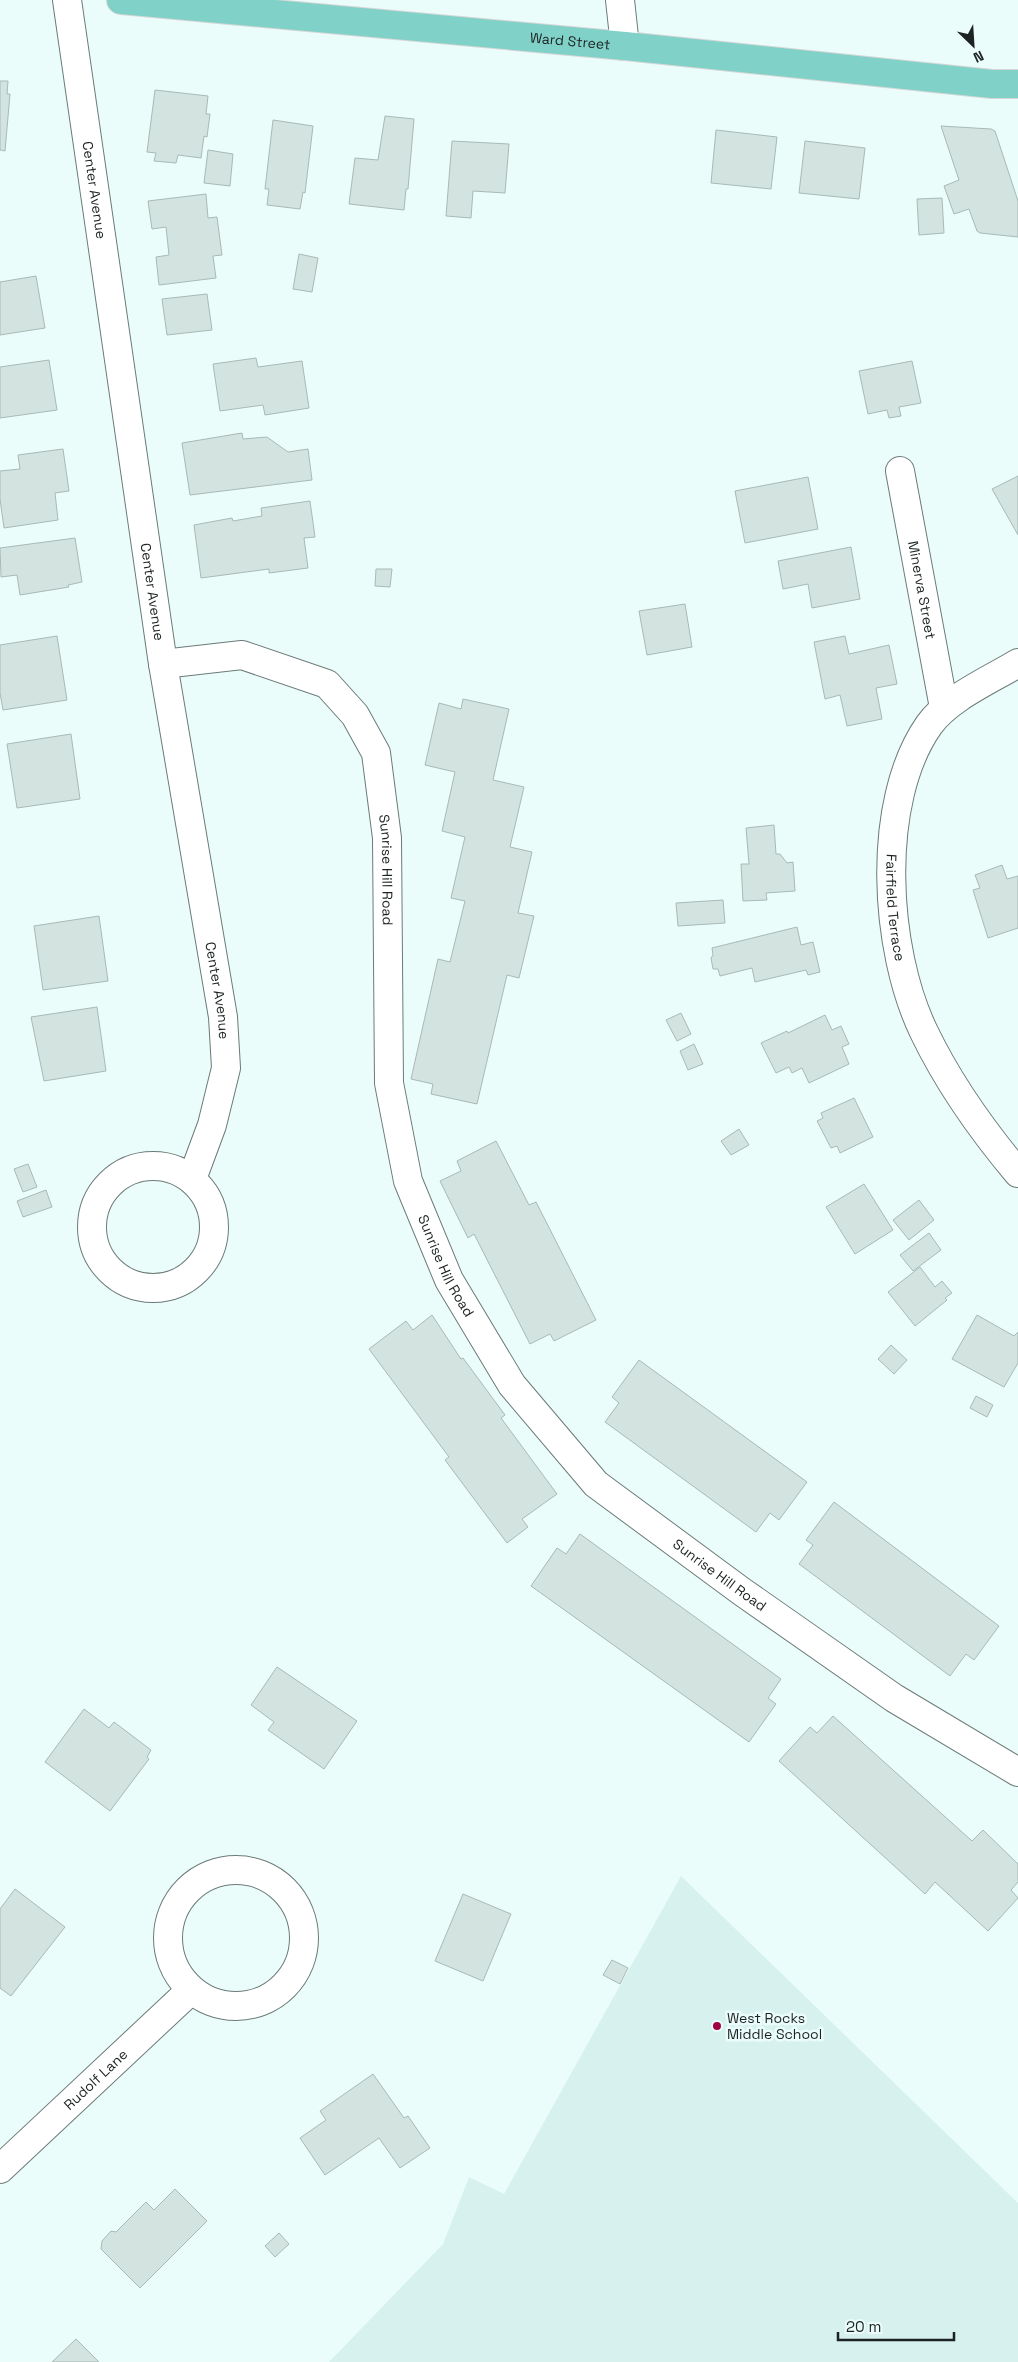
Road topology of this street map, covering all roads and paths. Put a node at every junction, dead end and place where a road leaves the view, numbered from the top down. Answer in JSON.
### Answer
{"nodes":[{"id":1,"x":66,"y":0,"type":"edge"},
{"id":2,"x":121,"y":0,"type":"edge"},
{"id":3,"x":620,"y":0,"type":"edge"},
{"id":4,"x":625,"y":46,"type":"junction"},
{"id":5,"x":1018,"y":84,"type":"edge"},
{"id":6,"x":900,"y":471,"type":"dead end"},
{"id":7,"x":1018,"y":663,"type":"edge"},
{"id":8,"x":163,"y":664,"type":"junction"},
{"id":9,"x":944,"y":708,"type":"junction"},
{"id":10,"x":1018,"y":1173,"type":"edge"},
{"id":11,"x":192,"y":1179,"type":"junction"},
{"id":12,"x":1018,"y":1772,"type":"edge"},
{"id":13,"x":191,"y":1990,"type":"junction"},
{"id":14,"x":0,"y":2169,"type":"edge"}],
"edges":[{"from":1,"to":8,"type":"street","name":"Center Avenue"},
{"from":2,"to":4,"type":"main road","name":"Ward Street"},
{"from":3,"to":4,"type":"street"},
{"from":4,"to":5,"type":"main road","name":"Ward Street"},
{"from":6,"to":9,"type":"street","name":"Minerva Street"},
{"from":7,"to":9,"type":"street","name":"Fairfield Terrace"},
{"from":8,"to":11,"type":"street","name":"Center Avenue"},
{"from":8,"to":12,"type":"street","name":"Sunrise Hill Road"},
{"from":9,"to":10,"type":"street","name":"Fairfield Terrace"},
{"from":11,"to":11,"type":"street"},
{"from":13,"to":13,"type":"street"},
{"from":13,"to":14,"type":"street","name":"Rudolf Lane"}]}
